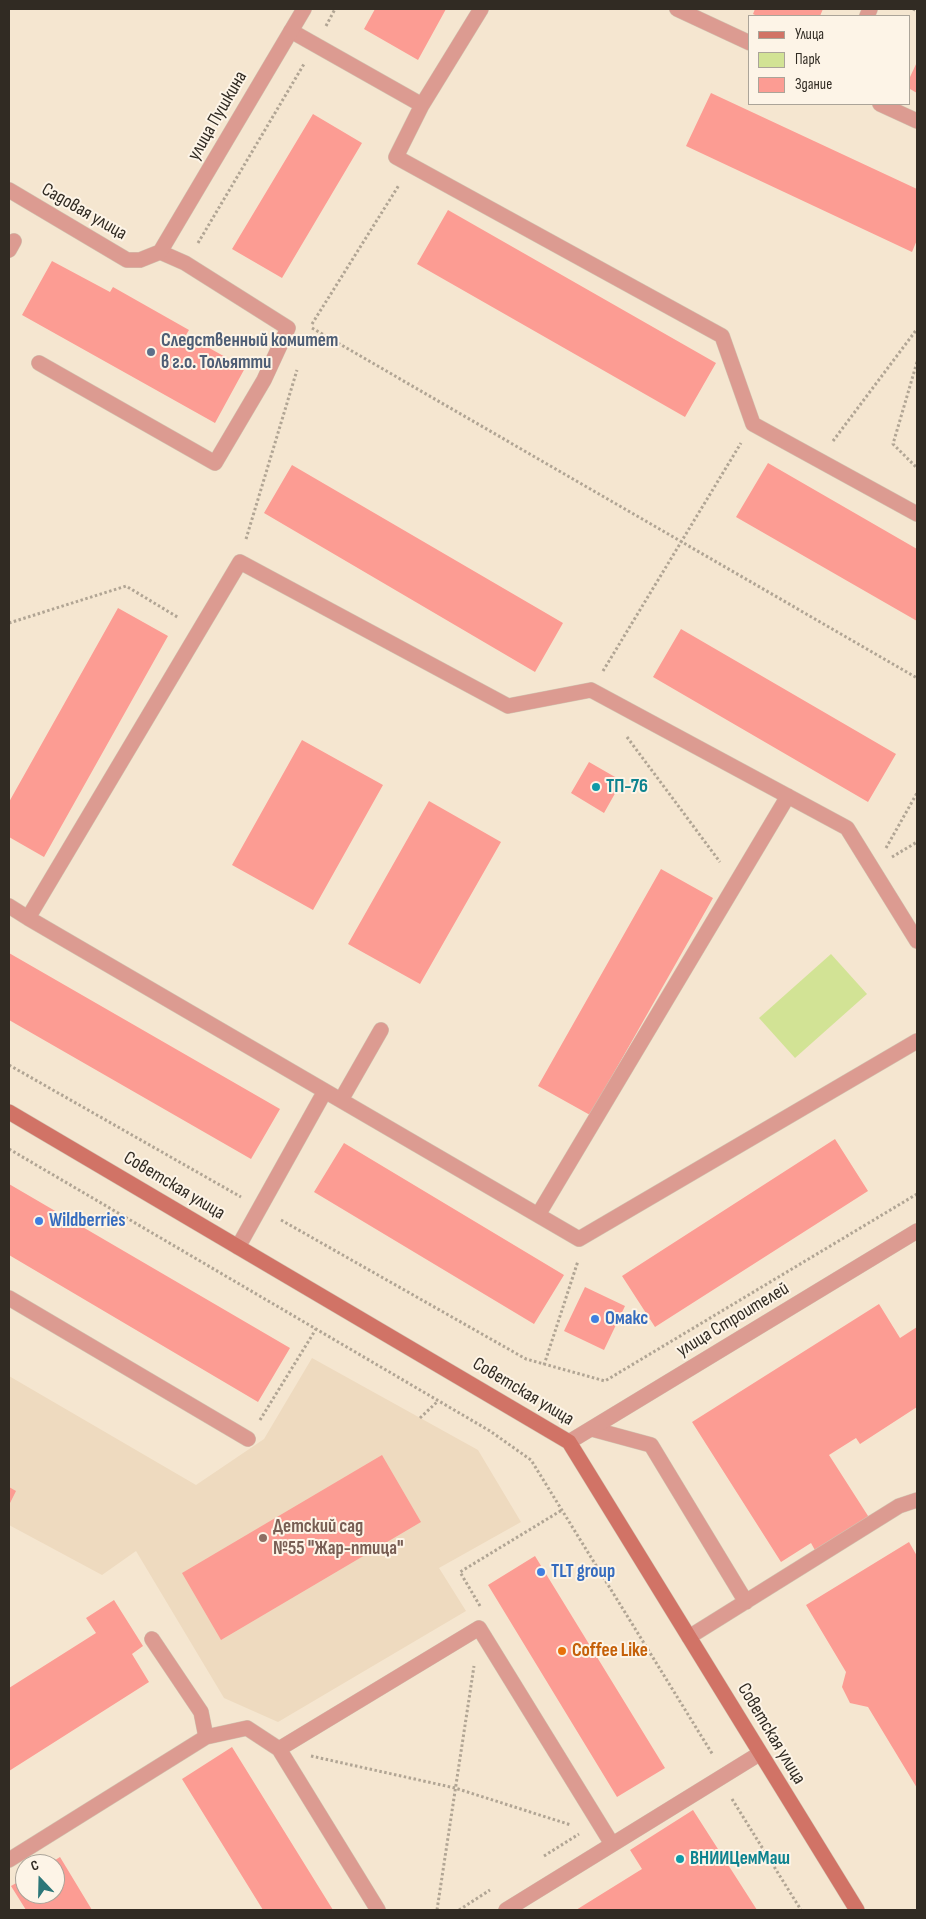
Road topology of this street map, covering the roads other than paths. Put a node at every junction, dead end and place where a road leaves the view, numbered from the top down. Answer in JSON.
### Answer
{"nodes":[{"id":1,"x":304,"y":9,"type":"edge"},
{"id":2,"x":481,"y":9,"type":"edge"},
{"id":3,"x":677,"y":9,"type":"edge"},
{"id":4,"x":291,"y":31,"type":"junction"},
{"id":5,"x":748,"y":42,"type":"edge"},
{"id":6,"x":422,"y":105,"type":"junction"},
{"id":7,"x":882,"y":105,"type":"edge"},
{"id":8,"x":917,"y":121,"type":"edge"},
{"id":9,"x":9,"y":190,"type":"edge"},
{"id":10,"x":163,"y":248,"type":"junction"},
{"id":11,"x":39,"y":363,"type":"dead end"},
{"id":12,"x":917,"y":514,"type":"edge"},
{"id":13,"x":788,"y":796,"type":"junction"},
{"id":14,"x":9,"y":906,"type":"edge"},
{"id":15,"x":28,"y":918,"type":"junction"},
{"id":16,"x":917,"y":941,"type":"edge"},
{"id":17,"x":381,"y":1030,"type":"dead end"},
{"id":18,"x":917,"y":1041,"type":"edge"},
{"id":19,"x":325,"y":1091,"type":"junction"},
{"id":20,"x":341,"y":1100,"type":"junction"},
{"id":21,"x":9,"y":1112,"type":"edge"},
{"id":22,"x":538,"y":1215,"type":"junction"},
{"id":23,"x":917,"y":1231,"type":"edge"},
{"id":24,"x":238,"y":1247,"type":"junction"},
{"id":25,"x":9,"y":1298,"type":"edge"},
{"id":26,"x":592,"y":1429,"type":"junction"},
{"id":27,"x":248,"y":1439,"type":"road end"},
{"id":28,"x":570,"y":1442,"type":"junction"},
{"id":29,"x":917,"y":1500,"type":"edge"},
{"id":30,"x":746,"y":1602,"type":"junction"},
{"id":31,"x":690,"y":1637,"type":"junction"},
{"id":32,"x":152,"y":1639,"type":"dead end"},
{"id":33,"x":206,"y":1737,"type":"junction"},
{"id":34,"x":279,"y":1749,"type":"junction"},
{"id":35,"x":759,"y":1754,"type":"junction"},
{"id":36,"x":612,"y":1844,"type":"junction"},
{"id":37,"x":9,"y":1860,"type":"edge"},
{"id":38,"x":378,"y":1910,"type":"edge"},
{"id":39,"x":506,"y":1910,"type":"edge"},
{"id":40,"x":857,"y":1910,"type":"edge"}],
"edges":[{"from":1,"to":4,"type":"street","name":"улица Пушкина"},
{"from":2,"to":6,"type":"street"},
{"from":3,"to":5,"type":"street"},
{"from":4,"to":6,"type":"street"},
{"from":4,"to":10,"type":"street","name":"улица Пушкина"},
{"from":6,"to":12,"type":"street"},
{"from":7,"to":8,"type":"street"},
{"from":9,"to":10,"type":"street","name":"Садовая улица"},
{"from":10,"to":11,"type":"street"},
{"from":13,"to":15,"type":"street"},
{"from":13,"to":16,"type":"street"},
{"from":13,"to":22,"type":"street"},
{"from":14,"to":15,"type":"street"},
{"from":15,"to":19,"type":"street"},
{"from":17,"to":20,"type":"street"},
{"from":18,"to":22,"type":"street"},
{"from":19,"to":20,"type":"street"},
{"from":19,"to":24,"type":"street"},
{"from":20,"to":22,"type":"street"},
{"from":21,"to":24,"type":"main road","name":"Советская улица"},
{"from":23,"to":26,"type":"street","name":"улица Строителей"},
{"from":24,"to":28,"type":"main road","name":"Советская улица"},
{"from":25,"to":27,"type":"street"},
{"from":26,"to":28,"type":"street","name":"улица Строителей"},
{"from":26,"to":30,"type":"street"},
{"from":28,"to":31,"type":"main road","name":"Советская улица"},
{"from":29,"to":30,"type":"street"},
{"from":30,"to":31,"type":"street"},
{"from":31,"to":35,"type":"main road","name":"Советская улица"},
{"from":32,"to":33,"type":"street"},
{"from":33,"to":34,"type":"street"},
{"from":33,"to":37,"type":"street"},
{"from":34,"to":36,"type":"street"},
{"from":34,"to":38,"type":"street"},
{"from":35,"to":36,"type":"street"},
{"from":35,"to":40,"type":"main road","name":"Советская улица"},
{"from":36,"to":39,"type":"street"}]}
